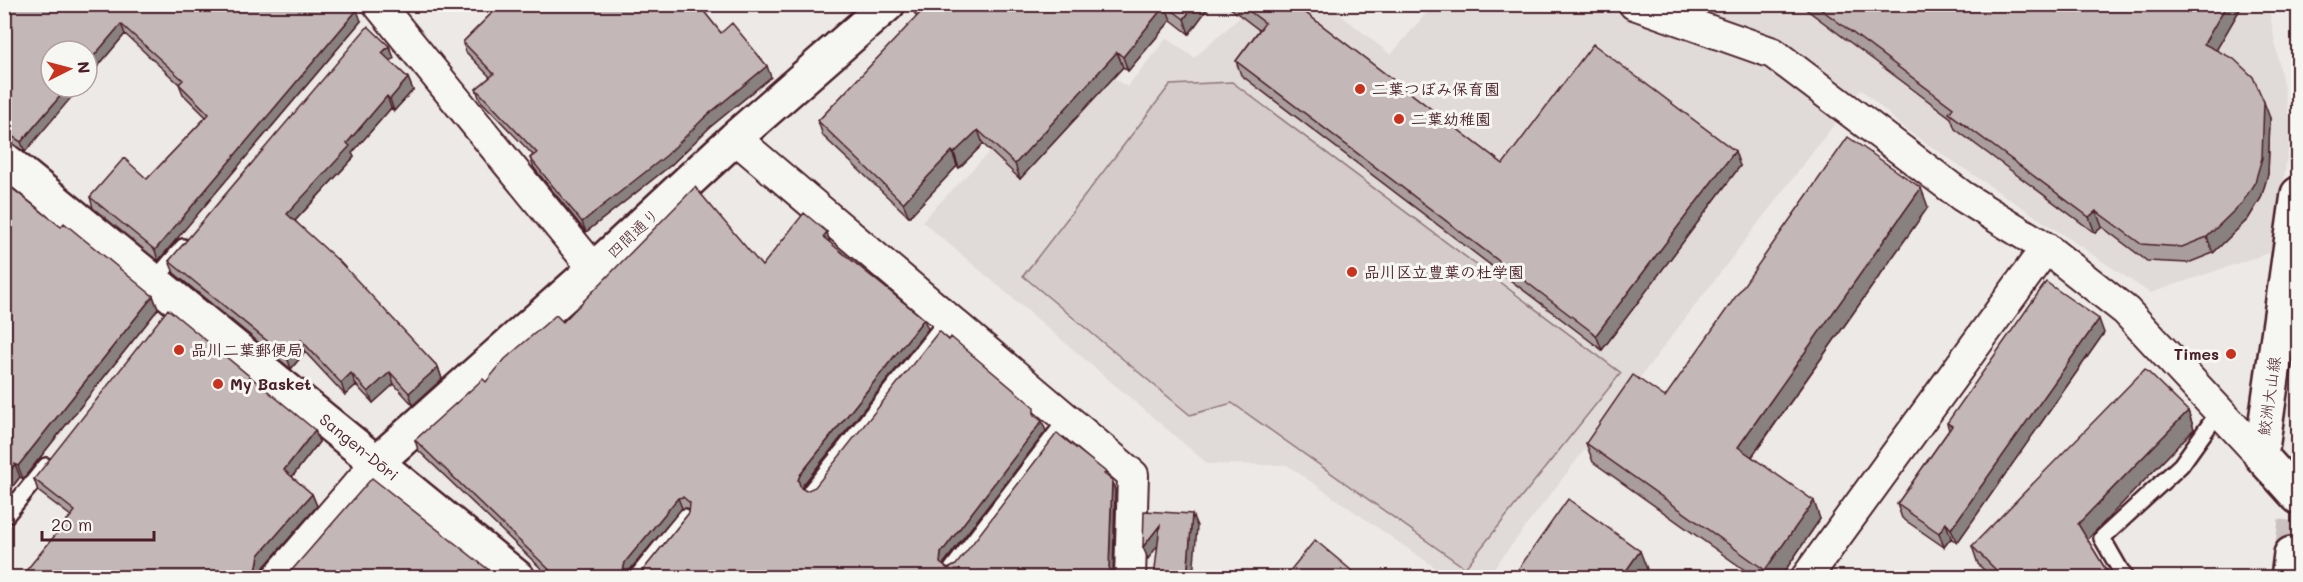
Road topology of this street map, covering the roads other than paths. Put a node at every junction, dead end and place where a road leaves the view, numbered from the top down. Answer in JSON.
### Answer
{"nodes":[{"id":1,"x":888,"y":4,"type":"edge"},
{"id":2,"x":1634,"y":4,"type":"edge"},
{"id":3,"x":381,"y":9,"type":"edge"},
{"id":4,"x":735,"y":138,"type":"junction"},
{"id":5,"x":4,"y":159,"type":"edge"},
{"id":6,"x":2298,"y":194,"type":"edge"},
{"id":7,"x":192,"y":236,"type":"edge"},
{"id":8,"x":2046,"y":248,"type":"junction"},
{"id":9,"x":594,"y":269,"type":"junction"},
{"id":10,"x":167,"y":297,"type":"junction"},
{"id":11,"x":948,"y":320,"type":"junction"},
{"id":12,"x":2218,"y":413,"type":"junction"},
{"id":13,"x":1067,"y":419,"type":"junction"},
{"id":14,"x":55,"y":454,"type":"edge"},
{"id":15,"x":2261,"y":456,"type":"junction"},
{"id":16,"x":378,"y":461,"type":"junction"},
{"id":17,"x":811,"y":491,"type":"edge"},
{"id":18,"x":2298,"y":497,"type":"edge"},
{"id":19,"x":685,"y":517,"type":"edge"},
{"id":20,"x":4,"y":518,"type":"edge"},
{"id":21,"x":952,"y":569,"type":"edge"},
{"id":22,"x":277,"y":578,"type":"edge"},
{"id":23,"x":518,"y":578,"type":"edge"},
{"id":24,"x":636,"y":578,"type":"edge"},
{"id":25,"x":1130,"y":578,"type":"edge"},
{"id":26,"x":1806,"y":578,"type":"edge"},
{"id":27,"x":2125,"y":578,"type":"edge"}],
"edges":[{"from":1,"to":4,"type":"street","name":"四間通り"},
{"from":2,"to":8,"type":"street"},
{"from":3,"to":9,"type":"street"},
{"from":4,"to":9,"type":"street","name":"四間通り"},
{"from":4,"to":11,"type":"street"},
{"from":5,"to":10,"type":"street","name":"Sangen-Dōri"},
{"from":6,"to":15,"type":"street","name":"鮫洲大山線"},
{"from":7,"to":10,"type":"lane"},
{"from":8,"to":12,"type":"street"},
{"from":8,"to":26,"type":"street"},
{"from":9,"to":16,"type":"street","name":"四間通り"},
{"from":10,"to":16,"type":"street","name":"Sangen-Dōri"},
{"from":11,"to":13,"type":"street"},
{"from":11,"to":17,"type":"lane"},
{"from":12,"to":15,"type":"street"},
{"from":12,"to":27,"type":"lane"},
{"from":13,"to":21,"type":"lane"},
{"from":13,"to":25,"type":"street"},
{"from":14,"to":20,"type":"lane"},
{"from":15,"to":18,"type":"street"},
{"from":16,"to":22,"type":"street"},
{"from":16,"to":23,"type":"street","name":"Sangen-Dōri"},
{"from":19,"to":24,"type":"lane"}]}
